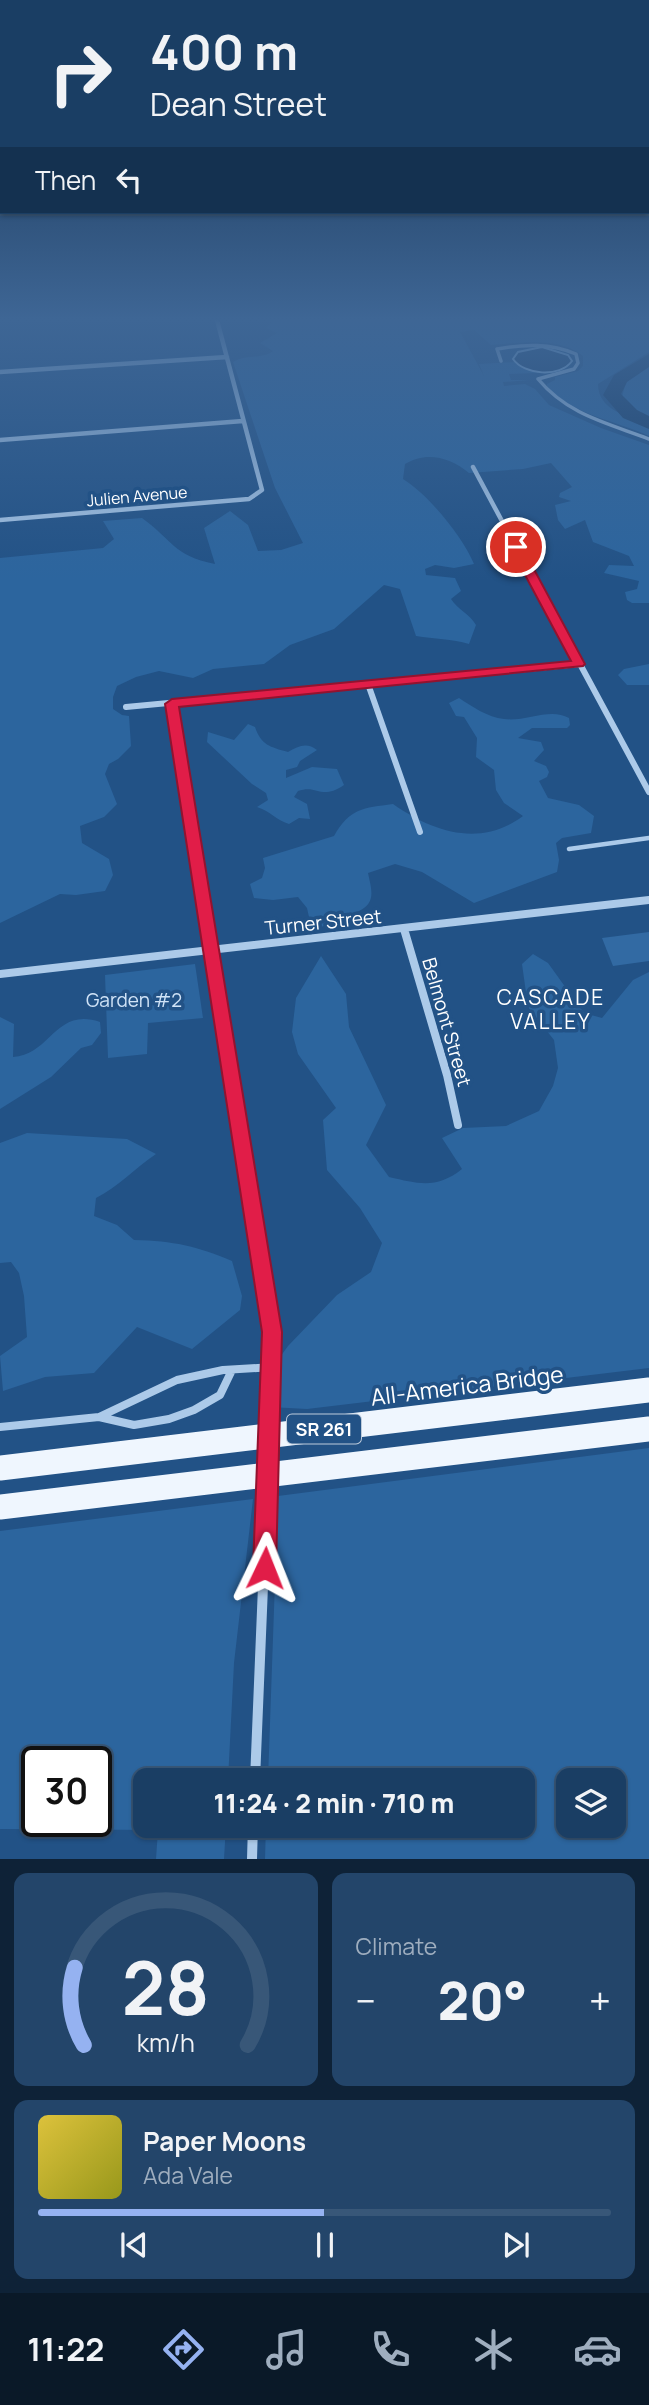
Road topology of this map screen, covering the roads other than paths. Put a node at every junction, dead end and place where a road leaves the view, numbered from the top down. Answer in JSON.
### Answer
{"nodes":[{"id":1,"x":239,"y":407,"type":"edge"},
{"id":2,"x":564,"y":407,"type":"edge"},
{"id":3,"x":243,"y":421,"type":"junction"},
{"id":4,"x":649,"y":439,"type":"edge"},
{"id":5,"x":0,"y":440,"type":"edge"},
{"id":6,"x":473,"y":467,"type":"dead end"},
{"id":7,"x":0,"y":520,"type":"edge"},
{"id":8,"x":579,"y":664,"type":"junction"},
{"id":9,"x":368,"y":684,"type":"junction"},
{"id":10,"x":172,"y":704,"type":"junction"},
{"id":11,"x":126,"y":707,"type":"dead end"},
{"id":12,"x":649,"y":792,"type":"edge"},
{"id":13,"x":420,"y":832,"type":"dead end"},
{"id":14,"x":649,"y":838,"type":"edge"},
{"id":15,"x":569,"y":849,"type":"dead end"},
{"id":16,"x":649,"y":900,"type":"edge"},
{"id":17,"x":404,"y":929,"type":"junction"},
{"id":18,"x":210,"y":949,"type":"junction"},
{"id":19,"x":0,"y":974,"type":"edge"},
{"id":20,"x":458,"y":1125,"type":"dead end"},
{"id":21,"x":273,"y":1367,"type":"junction"},
{"id":22,"x":232,"y":1370,"type":"junction"},
{"id":23,"x":649,"y":1390,"type":"edge"},
{"id":24,"x":99,"y":1417,"type":"junction"},
{"id":25,"x":0,"y":1427,"type":"edge"},
{"id":26,"x":649,"y":1429,"type":"edge"},
{"id":27,"x":0,"y":1468,"type":"edge"},
{"id":28,"x":0,"y":1507,"type":"edge"},
{"id":29,"x":256,"y":1768,"type":"edge"},
{"id":30,"x":253,"y":1838,"type":"edge"},
{"id":31,"x":252,"y":1859,"type":"edge"}],
"edges":[{"from":1,"to":3,"type":"street"},
{"from":2,"to":4,"type":"lane"},
{"from":3,"to":5,"type":"street"},
{"from":3,"to":7,"type":"street","name":"Julien Avenue"},
{"from":6,"to":8,"type":"street"},
{"from":8,"to":9,"type":"street"},
{"from":8,"to":12,"type":"street"},
{"from":9,"to":10,"type":"street"},
{"from":9,"to":13,"type":"street"},
{"from":10,"to":11,"type":"street"},
{"from":10,"to":18,"type":"street"},
{"from":14,"to":15,"type":"lane"},
{"from":16,"to":17,"type":"street","name":"Turner Street"},
{"from":17,"to":18,"type":"street","name":"Turner Street"},
{"from":17,"to":20,"type":"street","name":"Belmont Street"},
{"from":18,"to":19,"type":"street","name":"Turner Street"},
{"from":18,"to":21,"type":"street"},
{"from":21,"to":22,"type":"lane"},
{"from":21,"to":29,"type":"street"},
{"from":22,"to":24,"type":"lane"},
{"from":22,"to":24,"type":"lane"},
{"from":23,"to":27,"type":"main road","name":"All-America Bridge","number":"SR 261","bridge":true},
{"from":24,"to":25,"type":"lane"},
{"from":26,"to":28,"type":"main road","number":"SR 261","bridge":true},
{"from":30,"to":31,"type":"street"}]}
